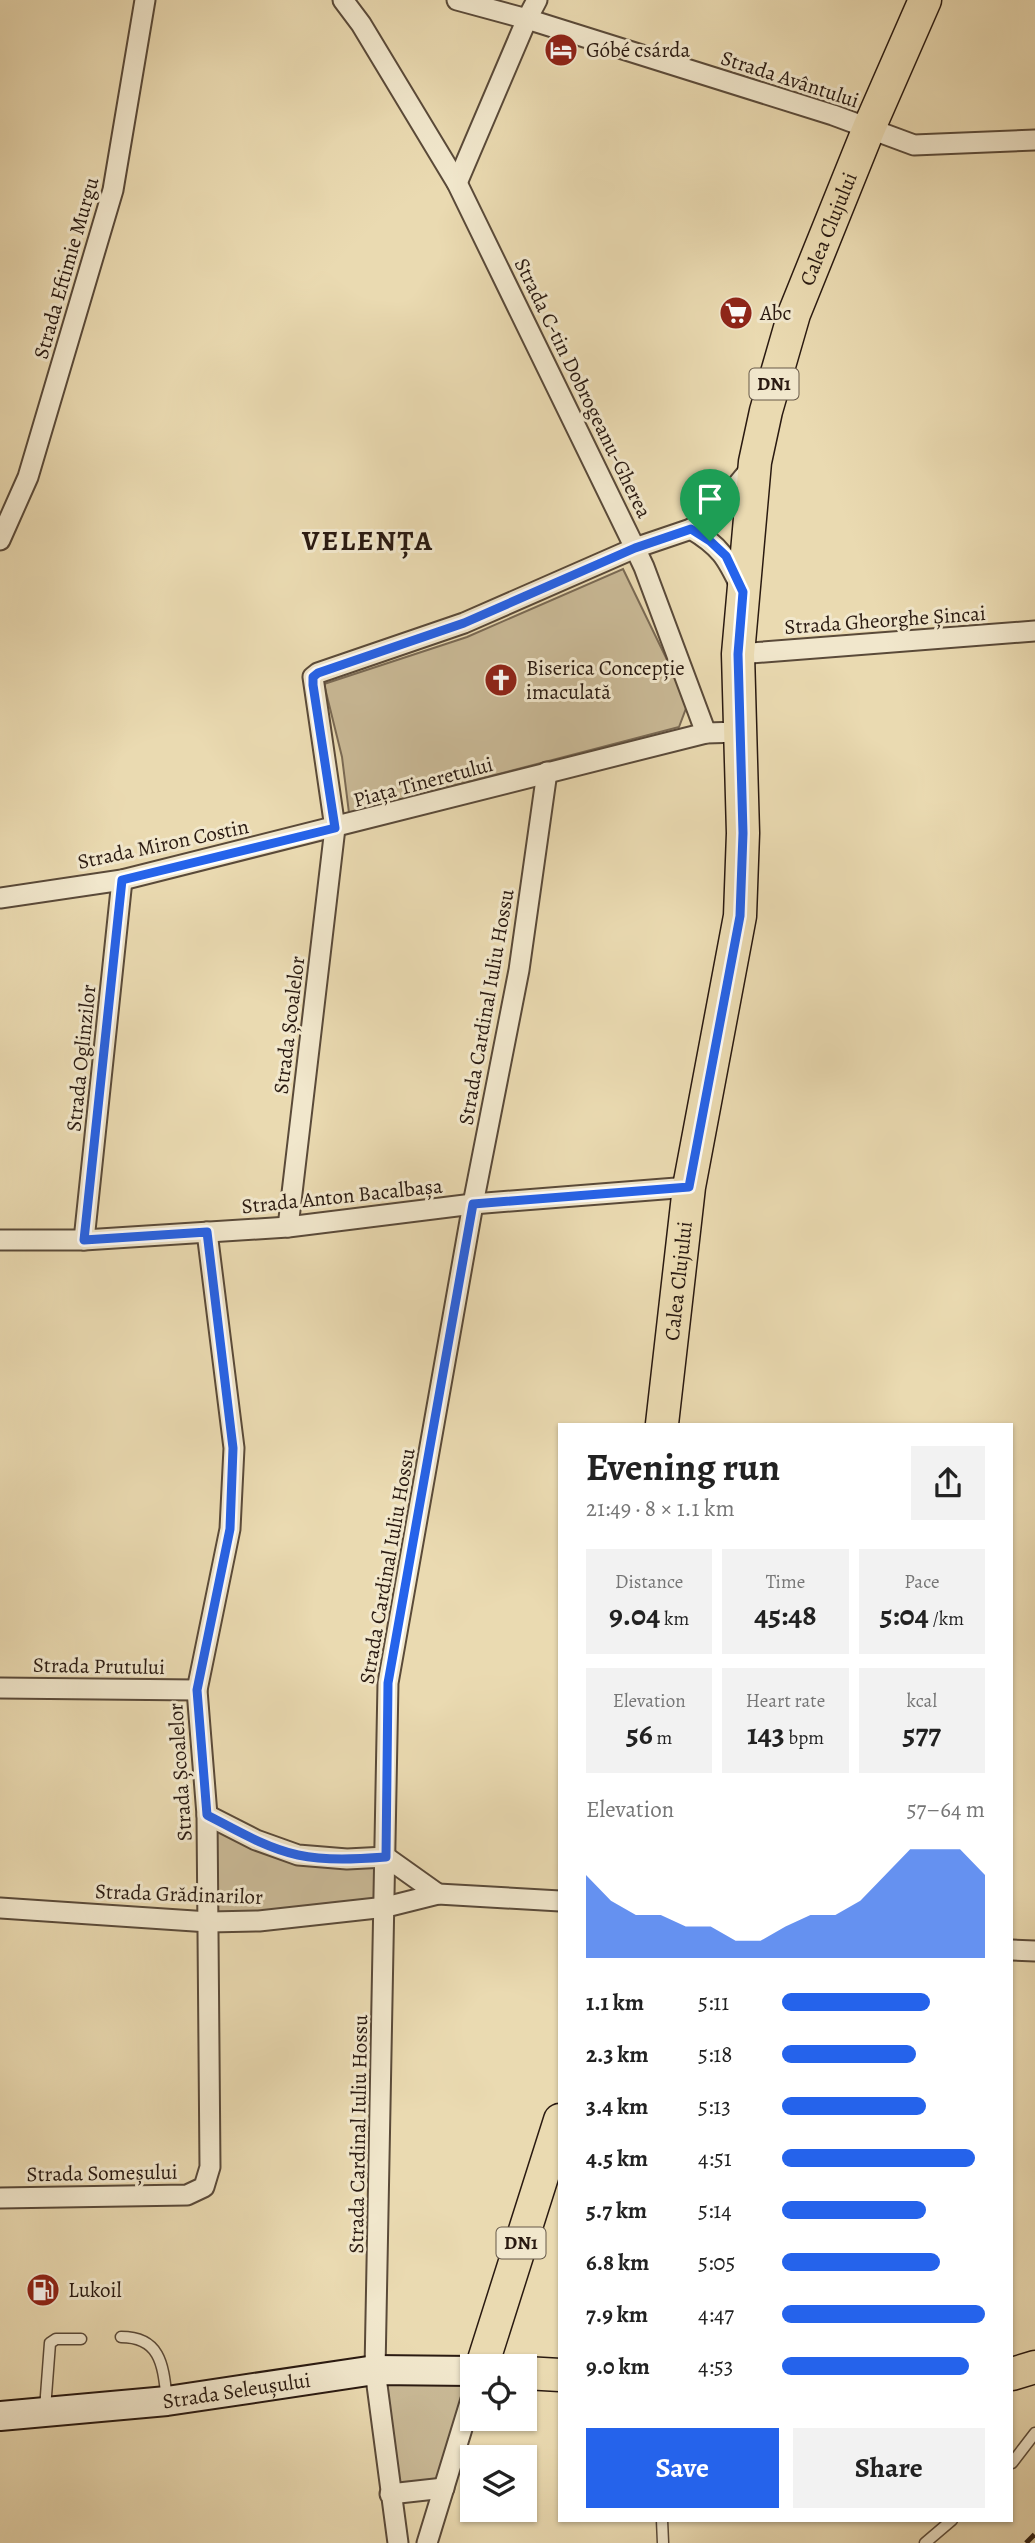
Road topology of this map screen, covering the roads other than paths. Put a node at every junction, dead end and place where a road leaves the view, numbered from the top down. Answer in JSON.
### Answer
{"nodes":[{"id":1,"x":145,"y":0,"type":"edge"},
{"id":2,"x":343,"y":0,"type":"edge"},
{"id":3,"x":457,"y":0,"type":"edge"},
{"id":4,"x":537,"y":0,"type":"edge"},
{"id":5,"x":925,"y":0,"type":"edge"},
{"id":6,"x":527,"y":19,"type":"junction"},
{"id":7,"x":869,"y":128,"type":"junction"},
{"id":8,"x":1035,"y":140,"type":"edge"},
{"id":9,"x":457,"y":183,"type":"junction"},
{"id":10,"x":755,"y":463,"type":"junction"},
{"id":11,"x":691,"y":529,"type":"junction"},
{"id":12,"x":0,"y":540,"type":"edge"},
{"id":13,"x":635,"y":548,"type":"junction"},
{"id":14,"x":743,"y":592,"type":"junction"},
{"id":15,"x":1035,"y":631,"type":"edge"},
{"id":16,"x":738,"y":654,"type":"junction"},
{"id":17,"x":740,"y":732,"type":"junction"},
{"id":18,"x":706,"y":733,"type":"junction"},
{"id":19,"x":547,"y":772,"type":"junction"},
{"id":20,"x":335,"y":828,"type":"junction"},
{"id":21,"x":122,"y":880,"type":"junction"},
{"id":22,"x":0,"y":898,"type":"edge"},
{"id":23,"x":689,"y":1187,"type":"junction"},
{"id":24,"x":473,"y":1204,"type":"junction"},
{"id":25,"x":288,"y":1227,"type":"junction"},
{"id":26,"x":207,"y":1232,"type":"junction"},
{"id":27,"x":0,"y":1240,"type":"edge"},
{"id":28,"x":84,"y":1240,"type":"junction"},
{"id":29,"x":662,"y":1423,"type":"edge"},
{"id":30,"x":0,"y":1688,"type":"edge"},
{"id":31,"x":197,"y":1690,"type":"junction"},
{"id":32,"x":207,"y":1815,"type":"junction"},
{"id":33,"x":386,"y":1857,"type":"junction"},
{"id":34,"x":438,"y":1894,"type":"junction"},
{"id":35,"x":558,"y":1901,"type":"edge"},
{"id":36,"x":386,"y":1907,"type":"junction"},
{"id":37,"x":0,"y":1908,"type":"edge"},
{"id":38,"x":209,"y":1922,"type":"junction"},
{"id":39,"x":1013,"y":1951,"type":"edge"},
{"id":40,"x":1035,"y":1951,"type":"edge"},
{"id":41,"x":558,"y":2126,"type":"edge"},
{"id":42,"x":204,"y":2187,"type":"joint"},
{"id":43,"x":0,"y":2198,"type":"edge"},
{"id":44,"x":121,"y":2337,"type":"dead end"},
{"id":45,"x":81,"y":2339,"type":"dead end"},
{"id":46,"x":486,"y":2354,"type":"edge"},
{"id":47,"x":375,"y":2370,"type":"junction"},
{"id":48,"x":460,"y":2371,"type":"edge"},
{"id":49,"x":537,"y":2374,"type":"edge"},
{"id":50,"x":558,"y":2375,"type":"edge"},
{"id":51,"x":167,"y":2401,"type":"junction"},
{"id":52,"x":45,"y":2412,"type":"junction"},
{"id":53,"x":0,"y":2416,"type":"edge"},
{"id":54,"x":461,"y":2431,"type":"edge"},
{"id":55,"x":1035,"y":2433,"type":"edge"},
{"id":56,"x":1013,"y":2462,"type":"edge"},
{"id":57,"x":444,"y":2488,"type":"junction"},
{"id":58,"x":390,"y":2494,"type":"junction"},
{"id":59,"x":662,"y":2522,"type":"edge"},
{"id":60,"x":950,"y":2522,"type":"edge"},
{"id":61,"x":398,"y":2543,"type":"edge"},
{"id":62,"x":427,"y":2543,"type":"edge"},
{"id":63,"x":663,"y":2543,"type":"edge"},
{"id":64,"x":925,"y":2543,"type":"edge"}],
"edges":[{"from":1,"to":12,"type":"street","name":"Strada Eftimie Murgu"},
{"from":2,"to":9,"type":"street","name":"Strada C-tin Dobrogeanu-Gherea"},
{"from":3,"to":6,"type":"street","name":"Strada Avântului"},
{"from":4,"to":6,"type":"street"},
{"from":5,"to":7,"type":"main road","name":"Calea Clujului","number":"DN1"},
{"from":6,"to":7,"type":"street","name":"Strada Avântului"},
{"from":6,"to":9,"type":"street"},
{"from":7,"to":8,"type":"street","name":"Strada Avântului"},
{"from":7,"to":10,"type":"main road","name":"Calea Clujului","number":"DN1"},
{"from":9,"to":13,"type":"street","name":"Strada C-tin Dobrogeanu-Gherea"},
{"from":10,"to":11,"type":"street","name":"Piața Tineretului"},
{"from":10,"to":14,"type":"main road","name":"Calea Clujului","number":"DN1"},
{"from":11,"to":13,"type":"street","name":"Piața Tineretului"},
{"from":11,"to":14,"type":"street"},
{"from":13,"to":18,"type":"street","name":"Strada C-tin Dobrogeanu-Gherea"},
{"from":13,"to":20,"type":"street","name":"Piața Tineretului"},
{"from":14,"to":16,"type":"main road","name":"Calea Clujului","number":"DN1"},
{"from":15,"to":16,"type":"street","name":"Strada Gheorghe Șincai"},
{"from":16,"to":17,"type":"main road","name":"Calea Clujului","number":"DN1"},
{"from":17,"to":18,"type":"street","name":"Piața Tineretului"},
{"from":17,"to":23,"type":"main road","name":"Calea Clujului","number":"DN1"},
{"from":18,"to":19,"type":"street","name":"Piața Tineretului"},
{"from":19,"to":20,"type":"street","name":"Piața Tineretului"},
{"from":19,"to":24,"type":"street","name":"Strada Cardinal Iuliu Hossu"},
{"from":20,"to":21,"type":"street","name":"Strada Miron Costin"},
{"from":20,"to":25,"type":"street","name":"Strada Școalelor"},
{"from":21,"to":22,"type":"street","name":"Strada Miron Costin"},
{"from":21,"to":28,"type":"street","name":"Strada Oglinzilor"},
{"from":23,"to":24,"type":"street","name":"Strada Anton Bacalbașa"},
{"from":23,"to":29,"type":"main road","name":"Calea Clujului","number":"DN1"},
{"from":24,"to":25,"type":"street","name":"Strada Anton Bacalbașa"},
{"from":24,"to":33,"type":"street","name":"Strada Cardinal Iuliu Hossu"},
{"from":25,"to":26,"type":"street","name":"Strada Anton Bacalbașa"},
{"from":26,"to":28,"type":"street","name":"Strada Anton Bacalbașa"},
{"from":26,"to":31,"type":"street","name":"Strada Școalelor"},
{"from":27,"to":28,"type":"street","name":"Strada Anton Bacalbașa"},
{"from":30,"to":31,"type":"street","name":"Strada Prutului"},
{"from":31,"to":32,"type":"street","name":"Strada Școalelor"},
{"from":32,"to":33,"type":"street"},
{"from":32,"to":38,"type":"street","name":"Strada Școalelor"},
{"from":33,"to":34,"type":"street"},
{"from":33,"to":36,"type":"street","name":"Strada Cardinal Iuliu Hossu"},
{"from":34,"to":35,"type":"street","name":"Strada Grădinarilor"},
{"from":34,"to":36,"type":"street","name":"Strada Grădinarilor"},
{"from":36,"to":38,"type":"street","name":"Strada Grădinarilor"},
{"from":36,"to":47,"type":"street","name":"Strada Cardinal Iuliu Hossu"},
{"from":37,"to":38,"type":"street","name":"Strada Grădinarilor"},
{"from":38,"to":42,"type":"street","name":"Strada Școalelor"},
{"from":39,"to":40,"type":"street"},
{"from":41,"to":46,"type":"main road","number":"DN1"},
{"from":42,"to":43,"type":"street","name":"Strada Someșului"},
{"from":44,"to":51,"type":"lane"},
{"from":45,"to":52,"type":"lane"},
{"from":47,"to":48,"type":"main road","name":"Strada Seleușului"},
{"from":47,"to":51,"type":"main road","name":"Strada Seleușului"},
{"from":47,"to":58,"type":"street","name":"Strada Cardinal Iuliu Hossu"},
{"from":49,"to":50,"type":"main road"},
{"from":51,"to":52,"type":"main road","name":"Strada Seleușului"},
{"from":52,"to":53,"type":"main road","name":"Strada Seleușului"},
{"from":54,"to":57,"type":"street"},
{"from":55,"to":56,"type":"lane"},
{"from":57,"to":58,"type":"street"},
{"from":57,"to":62,"type":"street"},
{"from":58,"to":61,"type":"street","name":"Strada Cardinal Iuliu Hossu"},
{"from":59,"to":63,"type":"lane"},
{"from":60,"to":64,"type":"lane"}]}
